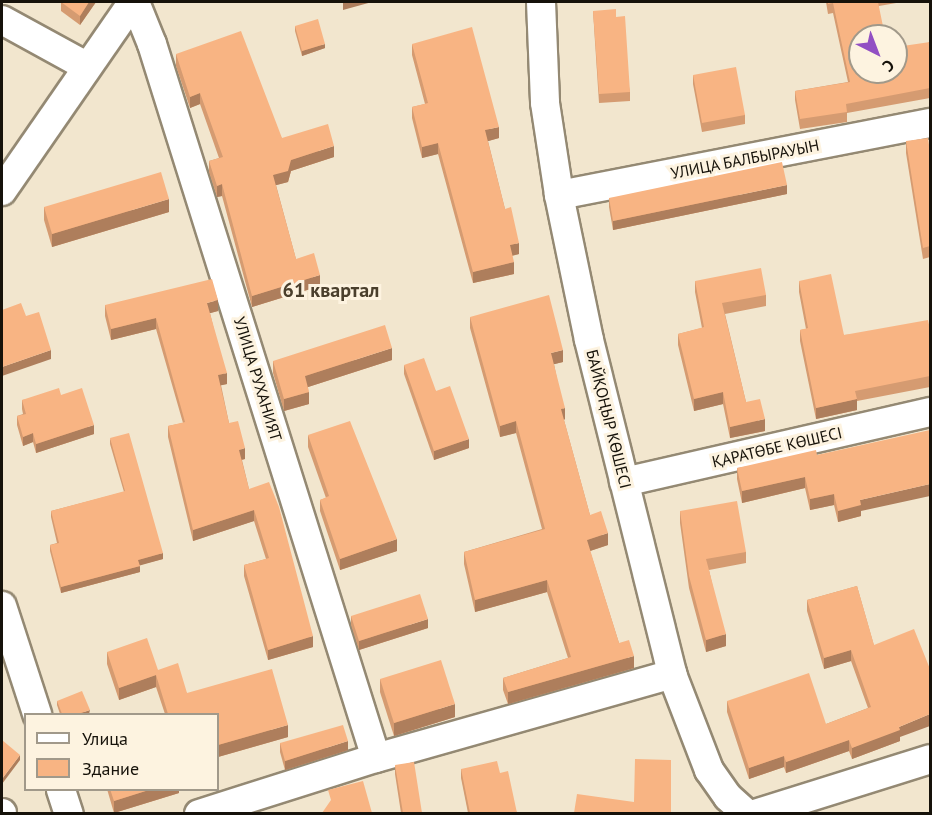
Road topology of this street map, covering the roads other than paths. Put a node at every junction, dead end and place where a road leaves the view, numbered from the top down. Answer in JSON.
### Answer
{"nodes":[{"id":1,"x":134,"y":2,"type":"edge"},
{"id":2,"x":541,"y":2,"type":"edge"},
{"id":3,"x":2,"y":20,"type":"edge"},
{"id":4,"x":86,"y":66,"type":"junction"},
{"id":5,"x":930,"y":123,"type":"edge"},
{"id":6,"x":2,"y":191,"type":"edge"},
{"id":7,"x":559,"y":195,"type":"junction"},
{"id":8,"x":930,"y":412,"type":"edge"},
{"id":9,"x":624,"y":482,"type":"junction"},
{"id":10,"x":2,"y":606,"type":"edge"},
{"id":11,"x":672,"y":674,"type":"junction"},
{"id":12,"x":37,"y":713,"type":"edge"},
{"id":13,"x":376,"y":758,"type":"junction"},
{"id":14,"x":930,"y":759,"type":"edge"},
{"id":15,"x":62,"y":791,"type":"edge"},
{"id":16,"x":69,"y":813,"type":"edge"},
{"id":17,"x":199,"y":813,"type":"edge"},
{"id":18,"x":747,"y":813,"type":"edge"},
{"id":19,"x":755,"y":813,"type":"edge"}],
"edges":[{"from":1,"to":4,"type":"street"},
{"from":1,"to":13,"type":"street","name":"УЛИЦА РУХАНИЯТ"},
{"from":2,"to":7,"type":"street","name":"БАЙҚОҢЫР КӨШЕСІ"},
{"from":3,"to":4,"type":"street"},
{"from":4,"to":6,"type":"street"},
{"from":5,"to":7,"type":"street","name":"УЛИЦА БАЛБЫРАУЫН"},
{"from":7,"to":9,"type":"street","name":"БАЙҚОҢЫР КӨШЕСІ"},
{"from":8,"to":9,"type":"street","name":"ҚАРАТӨБЕ КӨШЕСІ"},
{"from":9,"to":11,"type":"street","name":"БАЙҚОҢЫР КӨШЕСІ"},
{"from":10,"to":12,"type":"street"},
{"from":11,"to":13,"type":"street"},
{"from":11,"to":18,"type":"street","name":"БАЙҚОҢЫР КӨШЕСІ"},
{"from":13,"to":17,"type":"street"},
{"from":14,"to":19,"type":"street"},
{"from":15,"to":16,"type":"street"}]}
